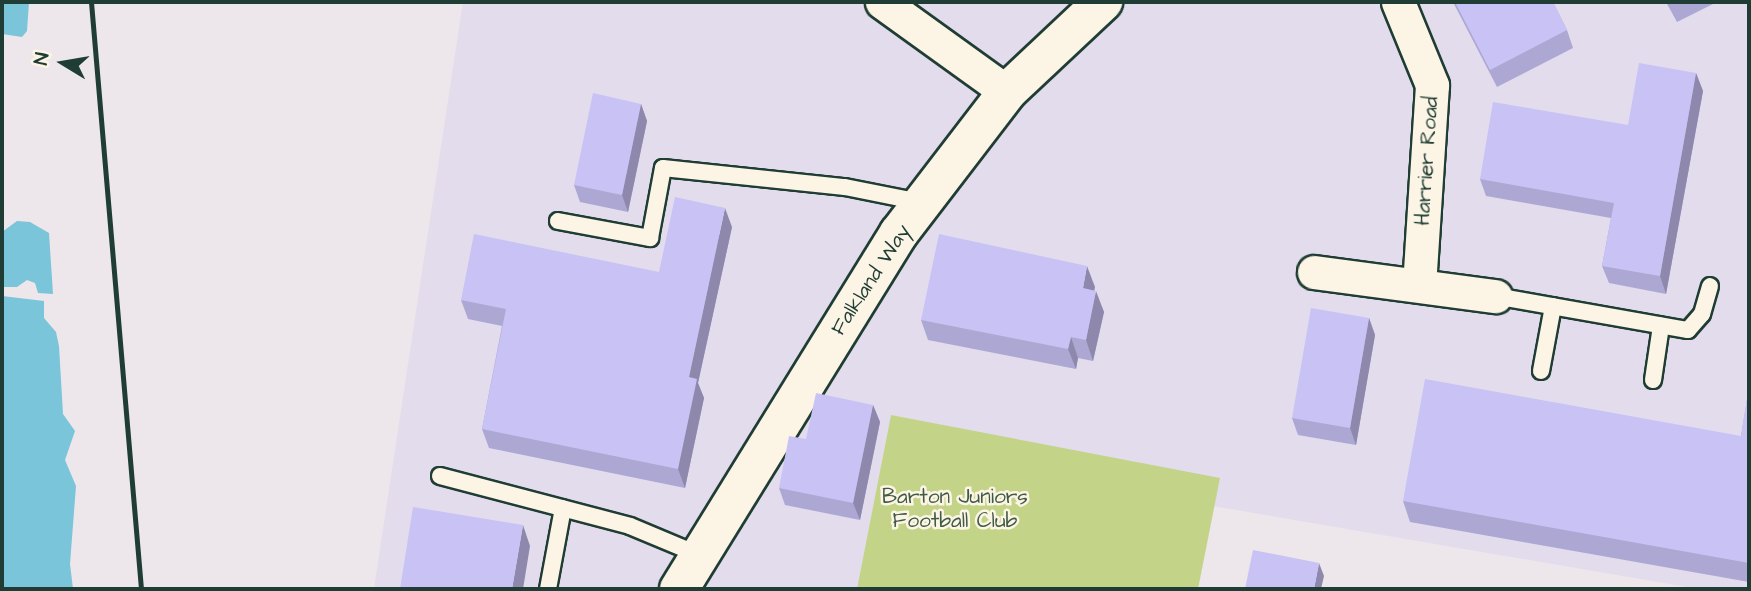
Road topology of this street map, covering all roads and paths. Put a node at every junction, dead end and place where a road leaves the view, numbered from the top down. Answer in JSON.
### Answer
{"nodes":[{"id":1,"x":882,"y":2,"type":"edge"},
{"id":2,"x":1103,"y":2,"type":"edge"},
{"id":3,"x":1398,"y":2,"type":"edge"},
{"id":4,"x":1007,"y":92,"type":"junction"},
{"id":5,"x":922,"y":202,"type":"junction"},
{"id":6,"x":558,"y":222,"type":"dead end"},
{"id":7,"x":1314,"y":272,"type":"dead end"},
{"id":8,"x":1419,"y":285,"type":"junction"},
{"id":9,"x":1710,"y":286,"type":"dead end"},
{"id":10,"x":1495,"y":296,"type":"joint"},
{"id":11,"x":1553,"y":306,"type":"junction"},
{"id":12,"x":1661,"y":326,"type":"junction"},
{"id":13,"x":1541,"y":371,"type":"dead end"},
{"id":14,"x":1653,"y":380,"type":"dead end"},
{"id":15,"x":440,"y":475,"type":"dead end"},
{"id":16,"x":563,"y":508,"type":"junction"},
{"id":17,"x":698,"y":554,"type":"junction"},
{"id":18,"x":548,"y":589,"type":"edge"},
{"id":19,"x":679,"y":589,"type":"edge"}],
"edges":[{"from":1,"to":4,"type":"street"},
{"from":2,"to":4,"type":"street","name":"Falkland Way"},
{"from":3,"to":8,"type":"street","name":"Harrier Road"},
{"from":4,"to":5,"type":"street","name":"Falkland Way"},
{"from":5,"to":6,"type":"lane"},
{"from":5,"to":17,"type":"street","name":"Falkland Way"},
{"from":7,"to":8,"type":"street"},
{"from":8,"to":10,"type":"street"},
{"from":9,"to":12,"type":"lane"},
{"from":10,"to":11,"type":"lane"},
{"from":11,"to":12,"type":"lane"},
{"from":11,"to":13,"type":"lane"},
{"from":12,"to":14,"type":"lane"},
{"from":15,"to":16,"type":"lane"},
{"from":16,"to":17,"type":"lane"},
{"from":16,"to":18,"type":"lane"},
{"from":17,"to":19,"type":"street","name":"Falkland Way"}]}
